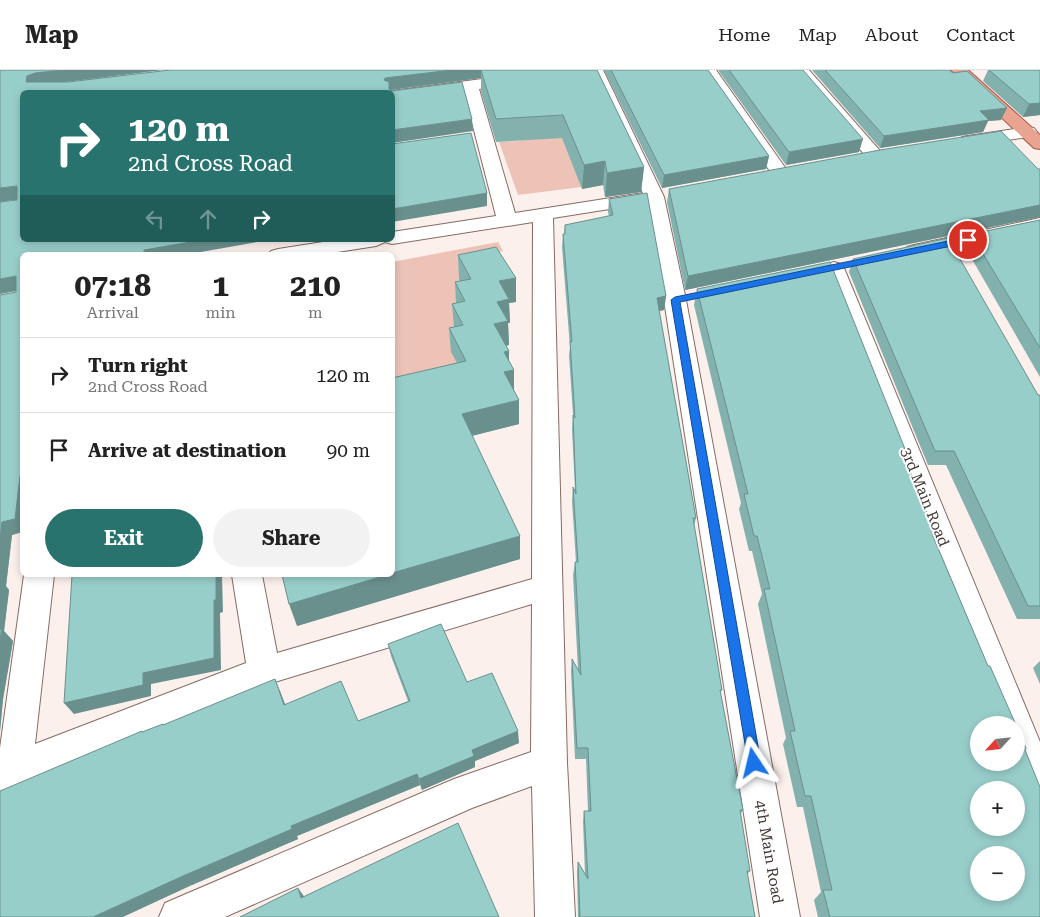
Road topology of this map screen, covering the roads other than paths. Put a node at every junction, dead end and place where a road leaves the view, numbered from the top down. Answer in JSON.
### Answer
{"nodes":[{"id":1,"x":595,"y":70,"type":"edge"},
{"id":2,"x":708,"y":70,"type":"edge"},
{"id":3,"x":802,"y":70,"type":"edge"},
{"id":4,"x":963,"y":71,"type":"edge"},
{"id":5,"x":576,"y":72,"type":"edge"},
{"id":6,"x":537,"y":77,"type":"edge"},
{"id":7,"x":470,"y":85,"type":"junction"},
{"id":8,"x":395,"y":96,"type":"edge"},
{"id":9,"x":484,"y":137,"type":"junction"},
{"id":10,"x":1034,"y":138,"type":"edge"},
{"id":11,"x":466,"y":140,"type":"edge"},
{"id":12,"x":952,"y":144,"type":"edge"},
{"id":13,"x":894,"y":153,"type":"edge"},
{"id":14,"x":875,"y":156,"type":"junction"},
{"id":15,"x":856,"y":160,"type":"edge"},
{"id":16,"x":799,"y":170,"type":"edge"},
{"id":17,"x":780,"y":173,"type":"junction"},
{"id":18,"x":761,"y":176,"type":"edge"},
{"id":19,"x":664,"y":195,"type":"junction"},
{"id":20,"x":543,"y":214,"type":"junction"},
{"id":21,"x":507,"y":220,"type":"junction"},
{"id":22,"x":1040,"y":224,"type":"edge"},
{"id":23,"x":395,"y":238,"type":"edge"},
{"id":24,"x":363,"y":242,"type":"edge"},
{"id":25,"x":298,"y":252,"type":"edge"},
{"id":26,"x":892,"y":256,"type":"edge"},
{"id":27,"x":834,"y":268,"type":"edge"},
{"id":28,"x":39,"y":577,"type":"edge"},
{"id":29,"x":247,"y":577,"type":"edge"},
{"id":30,"x":546,"y":587,"type":"junction"},
{"id":31,"x":264,"y":671,"type":"junction"},
{"id":32,"x":1012,"y":716,"type":"edge"},
{"id":33,"x":1025,"y":748,"type":"edge"},
{"id":34,"x":549,"y":763,"type":"junction"},
{"id":35,"x":8,"y":772,"type":"edge"},
{"id":36,"x":1040,"y":785,"type":"edge"},
{"id":37,"x":179,"y":917,"type":"edge"},
{"id":38,"x":555,"y":917,"type":"edge"},
{"id":39,"x":780,"y":917,"type":"edge"}],
"edges":[{"from":1,"to":5,"type":"street"},
{"from":1,"to":19,"type":"street","name":"4th Main Road"},
{"from":2,"to":17,"type":"street"},
{"from":3,"to":14,"type":"street"},
{"from":4,"to":10,"type":"main road"},
{"from":6,"to":7,"type":"street"},
{"from":7,"to":8,"type":"street"},
{"from":7,"to":9,"type":"street"},
{"from":9,"to":11,"type":"street"},
{"from":9,"to":21,"type":"street"},
{"from":10,"to":12,"type":"street"},
{"from":13,"to":14,"type":"street"},
{"from":14,"to":15,"type":"street"},
{"from":16,"to":17,"type":"street"},
{"from":17,"to":18,"type":"street"},
{"from":19,"to":20,"type":"street"},
{"from":19,"to":39,"type":"street","name":"4th Main Road"},
{"from":20,"to":21,"type":"street"},
{"from":20,"to":30,"type":"street"},
{"from":21,"to":23,"type":"street"},
{"from":22,"to":26,"type":"street"},
{"from":24,"to":25,"type":"street"},
{"from":27,"to":32,"type":"street","name":"3rd Main Road"},
{"from":28,"to":35,"type":"street"},
{"from":29,"to":31,"type":"street"},
{"from":30,"to":31,"type":"street"},
{"from":30,"to":34,"type":"street"},
{"from":31,"to":35,"type":"street"},
{"from":33,"to":36,"type":"street","name":"3rd Main Road"},
{"from":34,"to":37,"type":"street"},
{"from":34,"to":38,"type":"street"}]}
